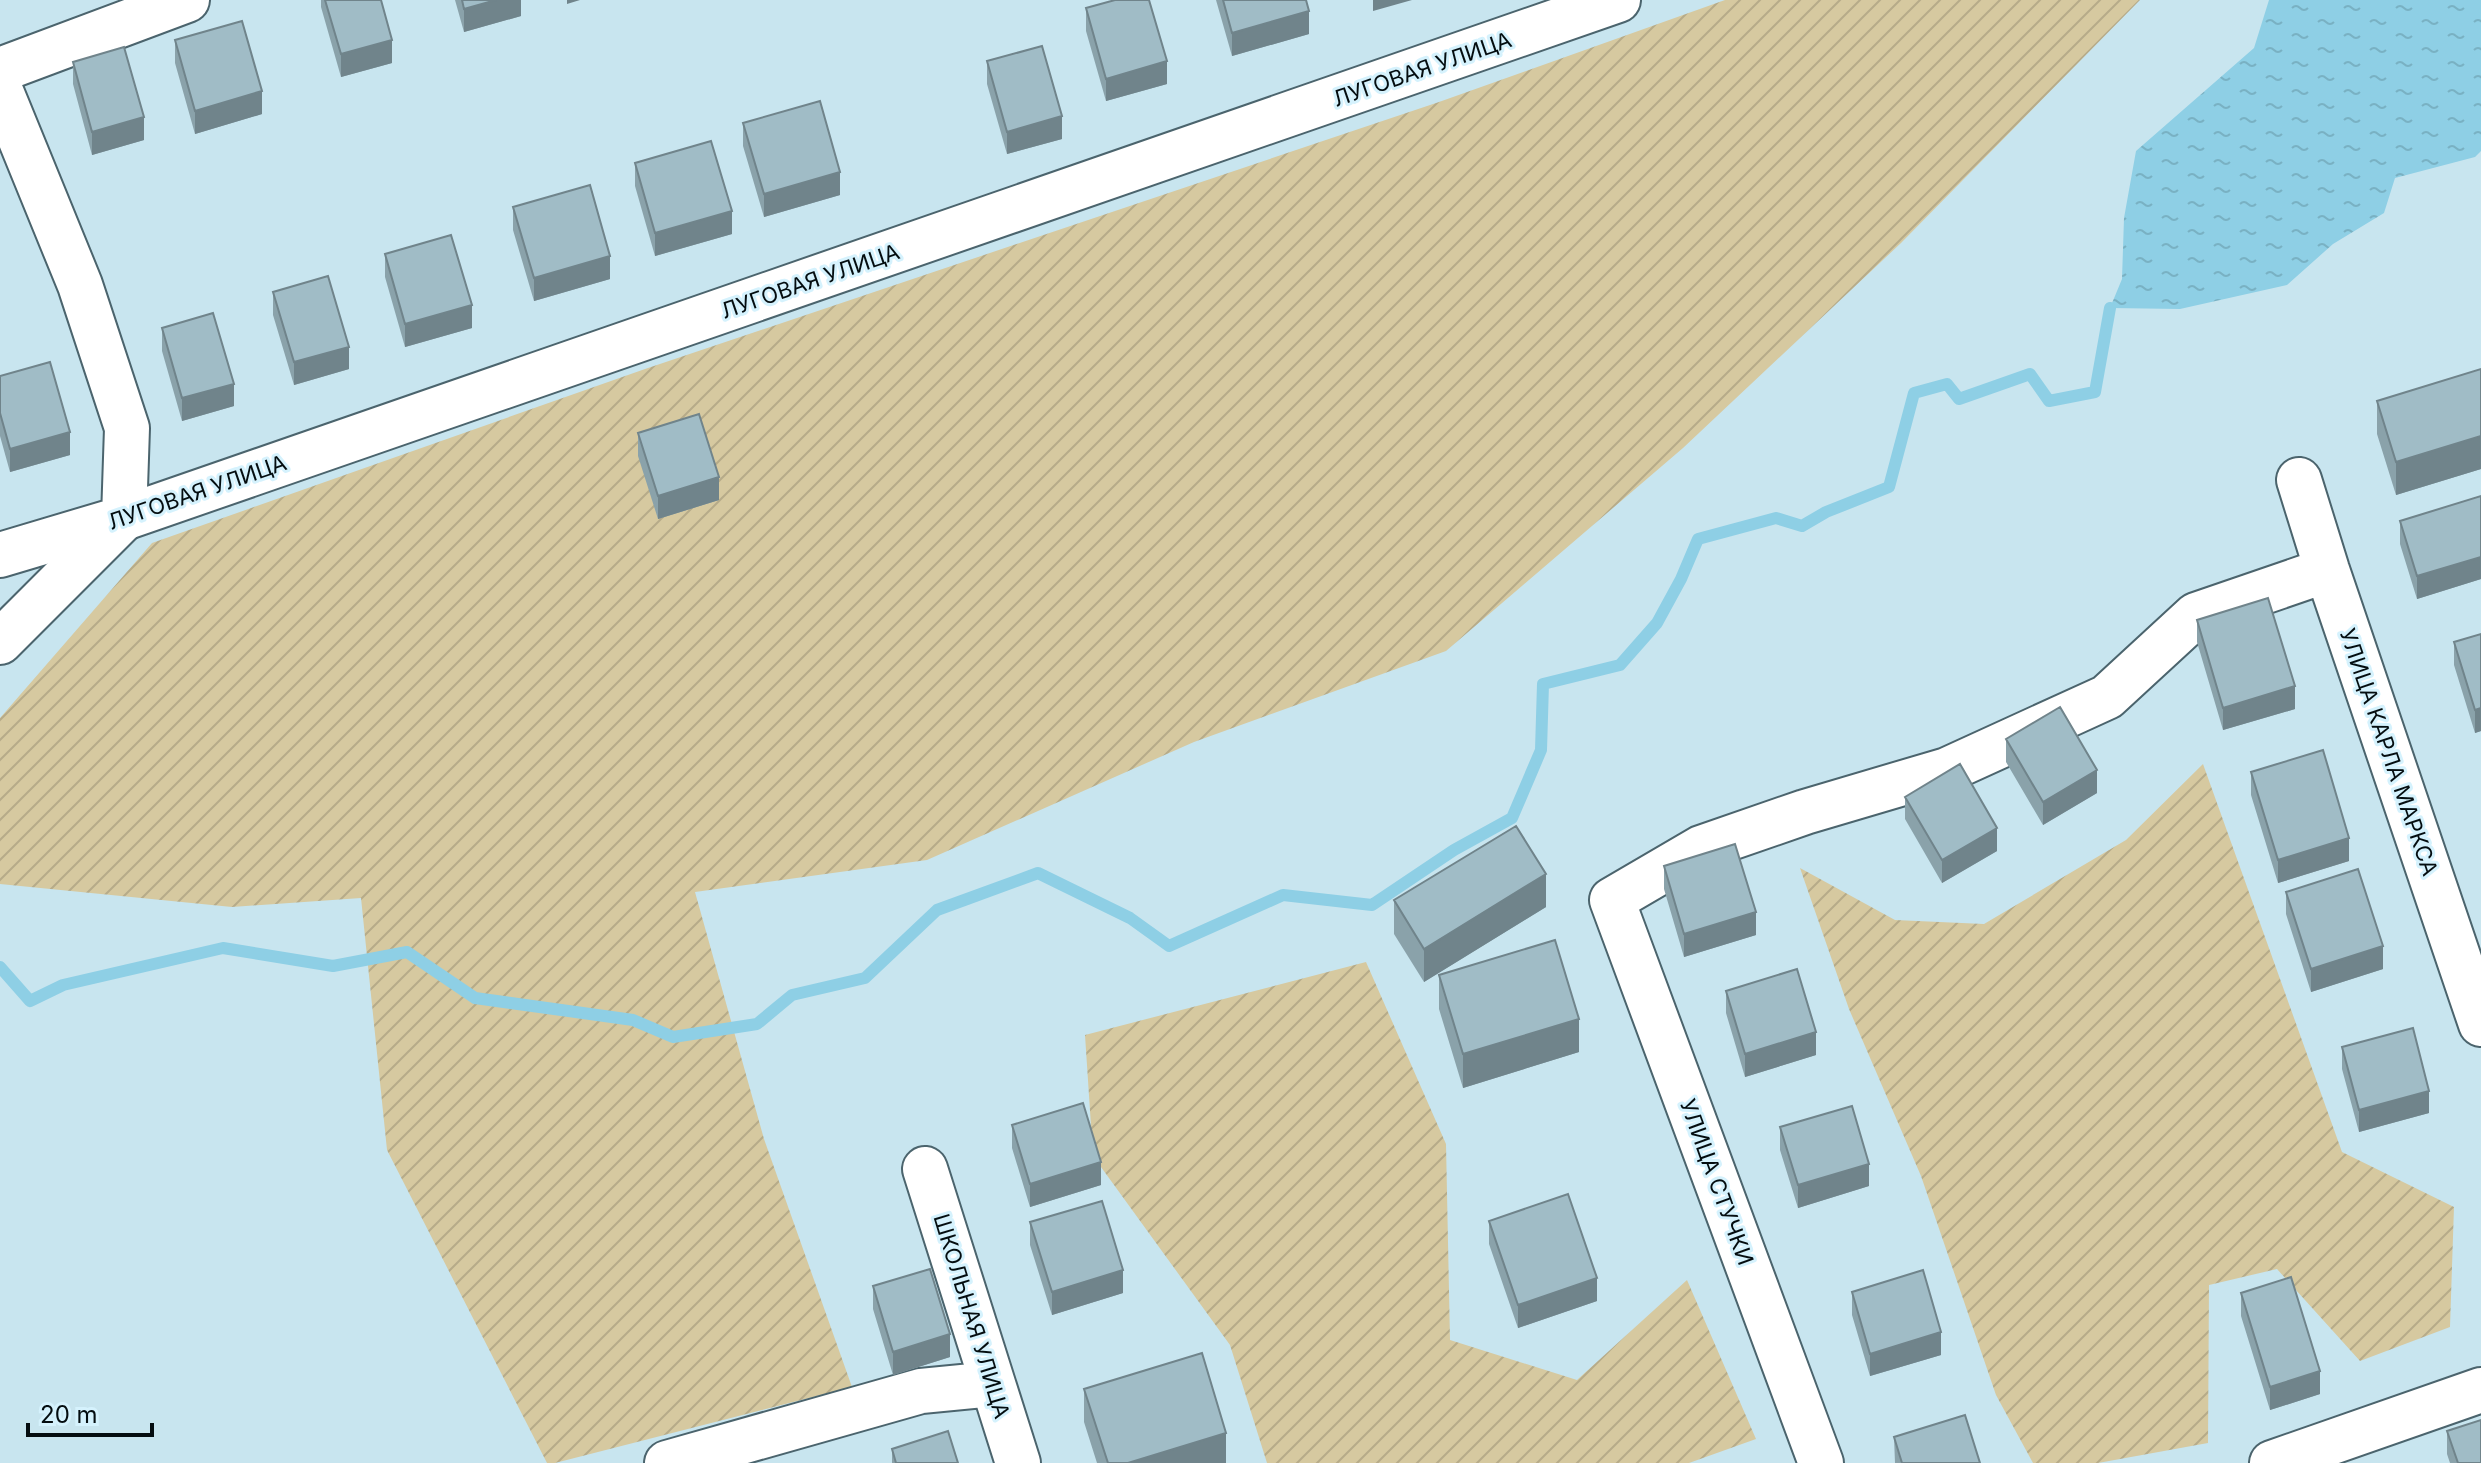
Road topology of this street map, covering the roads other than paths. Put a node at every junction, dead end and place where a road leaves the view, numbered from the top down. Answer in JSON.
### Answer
{"nodes":[{"id":1,"x":187,"y":0,"type":"edge"},
{"id":2,"x":1618,"y":0,"type":"edge"},
{"id":3,"x":0,"y":70,"type":"edge"},
{"id":4,"x":0,"y":89,"type":"edge"},
{"id":5,"x":2299,"y":480,"type":"dead end"},
{"id":6,"x":124,"y":518,"type":"junction"},
{"id":7,"x":0,"y":555,"type":"edge"},
{"id":8,"x":2327,"y":570,"type":"junction"},
{"id":9,"x":0,"y":642,"type":"edge"},
{"id":10,"x":2481,"y":1024,"type":"edge"},
{"id":11,"x":925,"y":1169,"type":"dead end"},
{"id":12,"x":993,"y":1384,"type":"junction"},
{"id":13,"x":2481,"y":1390,"type":"edge"},
{"id":14,"x":667,"y":1463,"type":"edge"},
{"id":15,"x":1018,"y":1463,"type":"edge"},
{"id":16,"x":1821,"y":1463,"type":"edge"},
{"id":17,"x":2272,"y":1463,"type":"edge"}],
"edges":[{"from":1,"to":3,"type":"street"},
{"from":2,"to":6,"type":"street","name":"ЛУГОВАЯ УЛИЦА"},
{"from":4,"to":6,"type":"street"},
{"from":5,"to":8,"type":"street","name":"УЛИЦА КАРЛА МАРКСА"},
{"from":6,"to":7,"type":"street","name":"ЛУГОВАЯ УЛИЦА"},
{"from":6,"to":9,"type":"street"},
{"from":8,"to":10,"type":"street","name":"УЛИЦА КАРЛА МАРКСА"},
{"from":8,"to":16,"type":"street","name":"УЛИЦА СТУЧКИ"},
{"from":11,"to":12,"type":"street","name":"ШКОЛЬНАЯ УЛИЦА"},
{"from":12,"to":14,"type":"street"},
{"from":12,"to":15,"type":"street","name":"ШКОЛЬНАЯ УЛИЦА"},
{"from":13,"to":17,"type":"street"}]}
